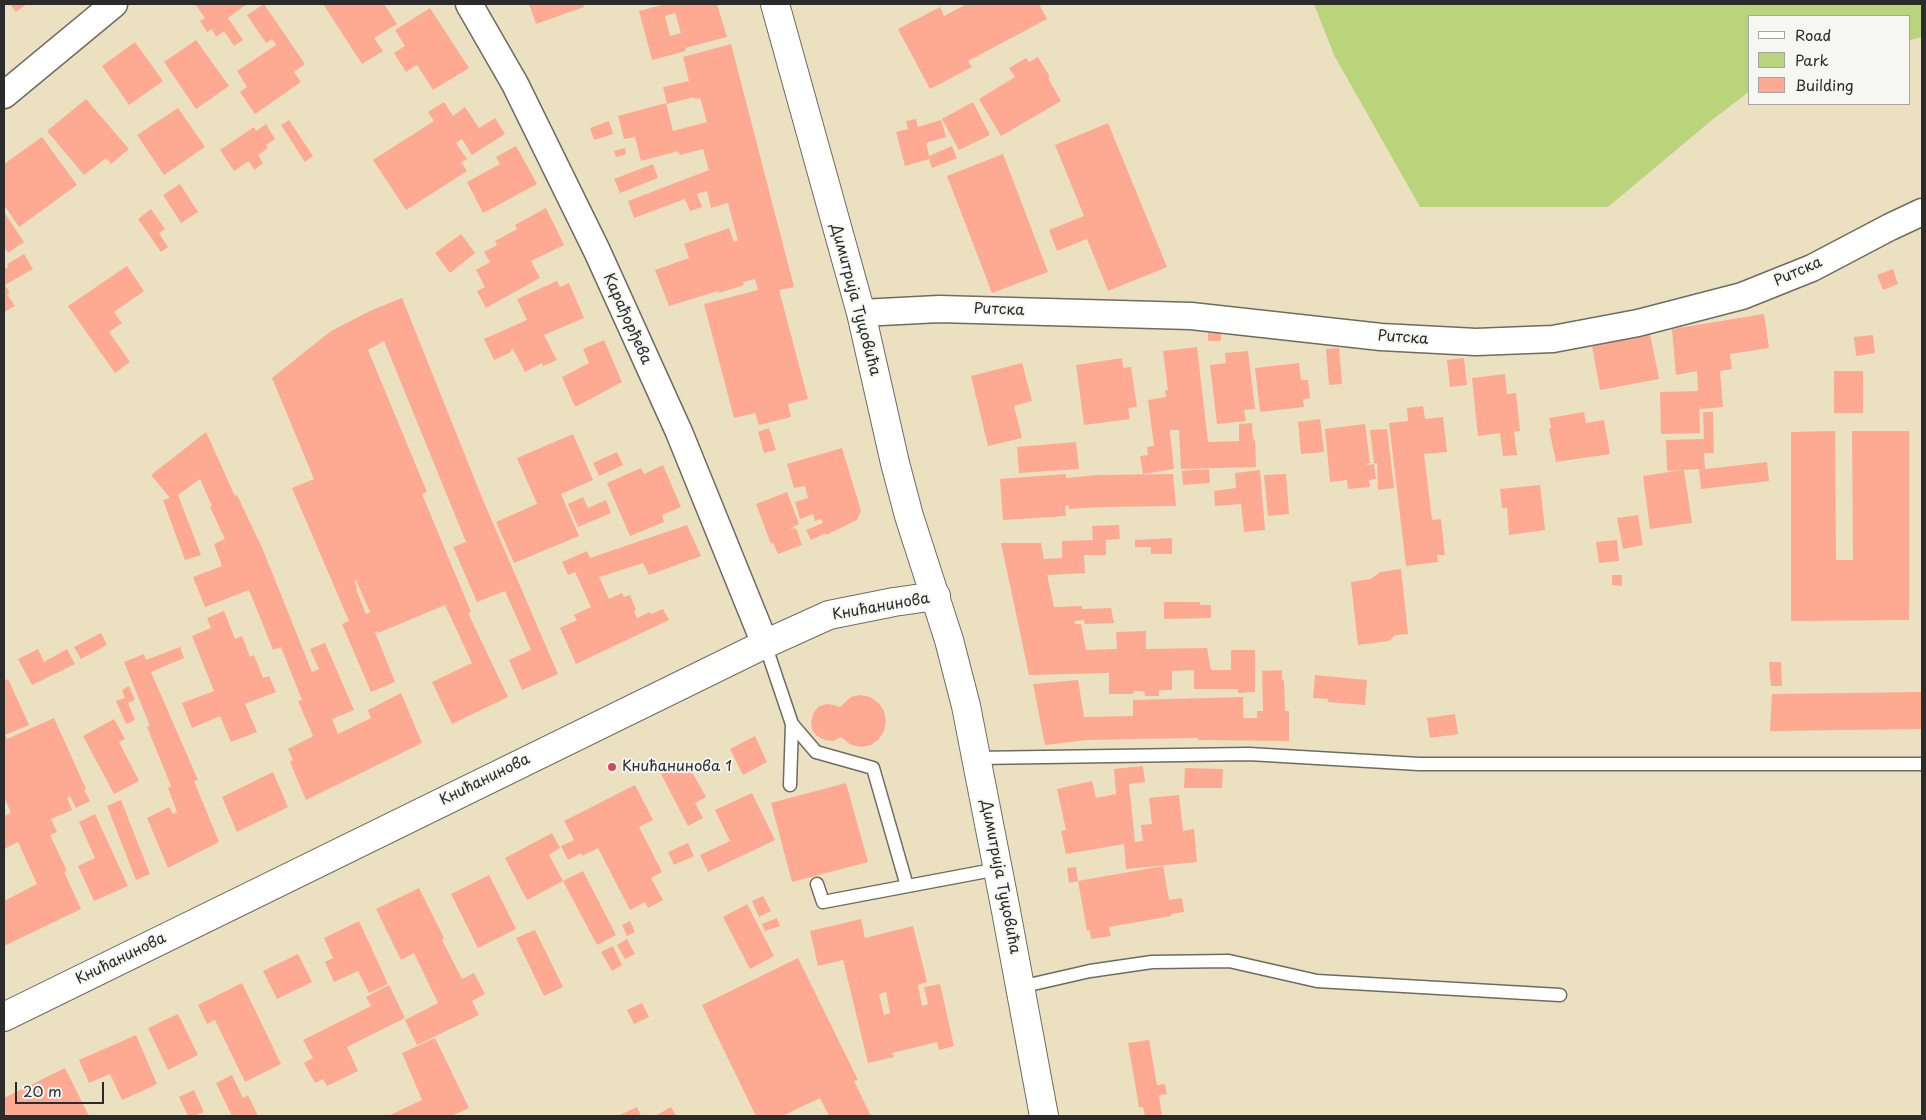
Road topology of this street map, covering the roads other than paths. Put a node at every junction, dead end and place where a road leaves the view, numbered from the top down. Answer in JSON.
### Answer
{"nodes":[{"id":1,"x":114,"y":4,"type":"edge"},
{"id":2,"x":469,"y":4,"type":"edge"},
{"id":3,"x":775,"y":4,"type":"edge"},
{"id":4,"x":4,"y":95,"type":"edge"},
{"id":5,"x":1922,"y":212,"type":"edge"},
{"id":6,"x":861,"y":313,"type":"junction"},
{"id":7,"x":936,"y":596,"type":"junction"},
{"id":8,"x":949,"y":640,"type":"joint"},
{"id":9,"x":765,"y":644,"type":"junction"},
{"id":10,"x":792,"y":724,"type":"junction"},
{"id":11,"x":976,"y":758,"type":"junction"},
{"id":12,"x":1922,"y":764,"type":"edge"},
{"id":13,"x":790,"y":785,"type":"dead end"},
{"id":14,"x":998,"y":869,"type":"junction"},
{"id":15,"x":817,"y":884,"type":"dead end"},
{"id":16,"x":907,"y":886,"type":"junction"},
{"id":17,"x":1020,"y":987,"type":"junction"},
{"id":18,"x":1560,"y":995,"type":"dead end"},
{"id":19,"x":4,"y":1017,"type":"edge"},
{"id":20,"x":1044,"y":1116,"type":"edge"}],
"edges":[{"from":1,"to":4,"type":"street"},
{"from":2,"to":9,"type":"street","name":"Карађорђева"},
{"from":3,"to":6,"type":"main road","name":"Димитрија Туцовића"},
{"from":5,"to":6,"type":"street","name":"Ритска"},
{"from":6,"to":7,"type":"main road","name":"Димитрија Туцовића"},
{"from":7,"to":8,"type":"main road","name":"Книћанинова"},
{"from":7,"to":9,"type":"main road","name":"Книћанинова"},
{"from":8,"to":11,"type":"main road","name":"Димитрија Туцовића"},
{"from":9,"to":10,"type":"lane"},
{"from":9,"to":19,"type":"main road","name":"Книћанинова"},
{"from":10,"to":13,"type":"lane"},
{"from":10,"to":16,"type":"lane"},
{"from":11,"to":12,"type":"lane"},
{"from":11,"to":14,"type":"main road","name":"Димитрија Туцовића"},
{"from":14,"to":16,"type":"lane"},
{"from":14,"to":17,"type":"main road","name":"Димитрија Туцовића"},
{"from":15,"to":16,"type":"lane"},
{"from":17,"to":18,"type":"lane"},
{"from":17,"to":20,"type":"main road","name":"Димитрија Туцовића"}]}
